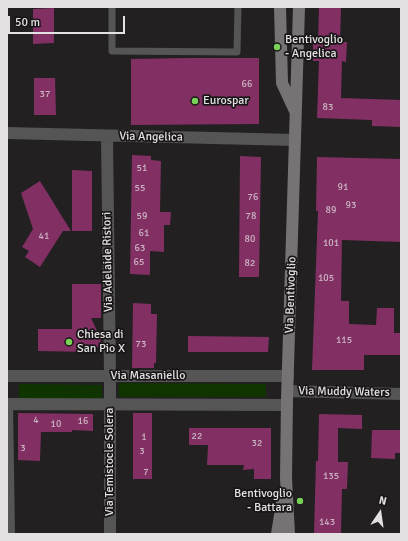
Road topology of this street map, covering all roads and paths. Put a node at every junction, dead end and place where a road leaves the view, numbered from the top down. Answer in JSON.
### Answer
{"nodes":[{"id":1,"x":112,"y":7,"type":"edge"},
{"id":2,"x":238,"y":7,"type":"edge"},
{"id":3,"x":281,"y":7,"type":"edge"},
{"id":4,"x":299,"y":12,"type":"edge"},
{"id":5,"x":296,"y":112,"type":"junction"},
{"id":6,"x":7,"y":134,"type":"edge"},
{"id":7,"x":107,"y":136,"type":"junction"},
{"id":8,"x":295,"y":140,"type":"junction"},
{"id":9,"x":7,"y":376,"type":"edge"},
{"id":10,"x":110,"y":376,"type":"junction"},
{"id":11,"x":288,"y":376,"type":"junction"},
{"id":12,"x":110,"y":389,"type":"joint"},
{"id":13,"x":288,"y":391,"type":"junction"},
{"id":14,"x":401,"y":394,"type":"edge"},
{"id":15,"x":7,"y":404,"type":"edge"},
{"id":16,"x":110,"y":405,"type":"junction"},
{"id":17,"x":287,"y":405,"type":"junction"},
{"id":18,"x":7,"y":420,"type":"edge"},
{"id":19,"x":286,"y":478,"type":"junction"},
{"id":20,"x":8,"y":499,"type":"edge"},
{"id":21,"x":9,"y":534,"type":"edge"},
{"id":22,"x":110,"y":534,"type":"edge"},
{"id":23,"x":277,"y":534,"type":"edge"},
{"id":24,"x":289,"y":534,"type":"edge"}],
"edges":[{"from":1,"to":2,"type":"lane"},
{"from":3,"to":4,"type":"street"},
{"from":3,"to":5,"type":"street","name":"Via Bentivoglio"},
{"from":4,"to":5,"type":"street","name":"Via Bentivoglio"},
{"from":5,"to":8,"type":"street","name":"Via Bentivoglio"},
{"from":6,"to":7,"type":"street","name":"Via Angelica"},
{"from":7,"to":8,"type":"street","name":"Via Angelica"},
{"from":7,"to":10,"type":"street","name":"Via Adelaide Ristori"},
{"from":8,"to":11,"type":"street","name":"Via Bentivoglio"},
{"from":9,"to":10,"type":"street","name":"Via Masaniello"},
{"from":10,"to":11,"type":"street","name":"Via Masaniello"},
{"from":10,"to":12,"type":"street","name":"Via Adelaide Ristori"},
{"from":11,"to":13,"type":"street","name":"Via Bentivoglio"},
{"from":12,"to":16,"type":"street","name":"Via Temistocle Solera"},
{"from":13,"to":14,"type":"street","name":"Via Muddy Waters"},
{"from":13,"to":17,"type":"street","name":"Via Bentivoglio"},
{"from":15,"to":16,"type":"street"},
{"from":15,"to":18,"type":"street"},
{"from":16,"to":17,"type":"street"},
{"from":16,"to":22,"type":"street","name":"Via Temistocle Solera"},
{"from":17,"to":19,"type":"street","name":"Via Bentivoglio"},
{"from":18,"to":20,"type":"street"},
{"from":19,"to":23,"type":"street","name":"Via Bentivoglio"},
{"from":19,"to":24,"type":"street","name":"Via Bentivoglio"},
{"from":20,"to":21,"type":"street"}]}
